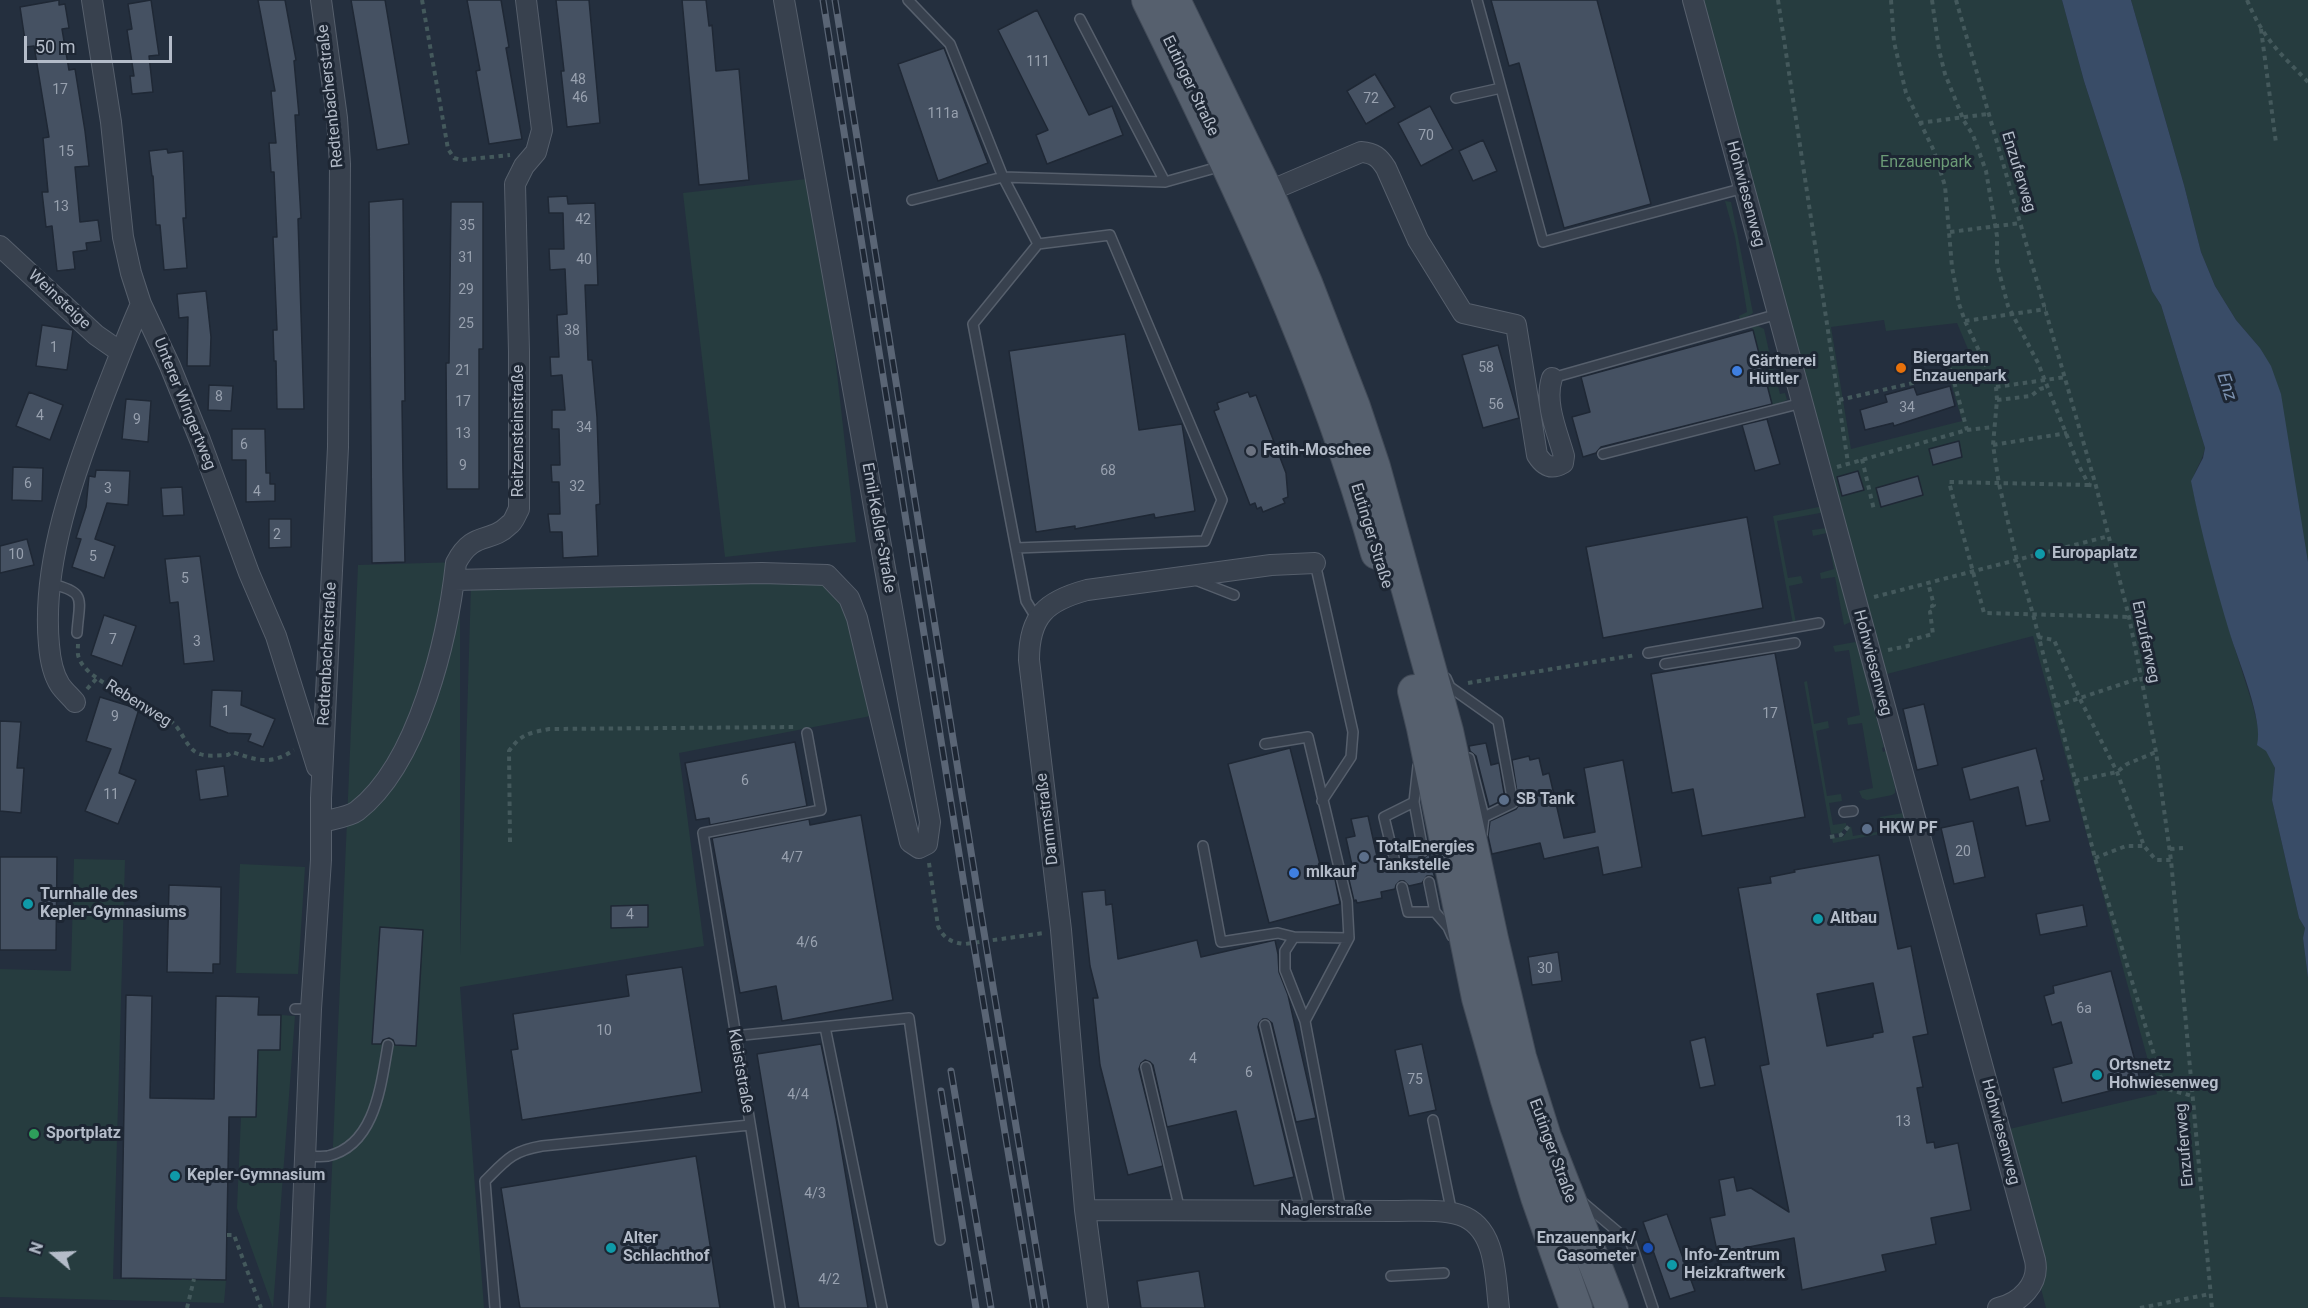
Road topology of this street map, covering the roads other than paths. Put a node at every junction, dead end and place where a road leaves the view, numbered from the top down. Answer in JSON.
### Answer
{"nodes":[{"id":1,"x":92,"y":0,"type":"edge"},
{"id":2,"x":321,"y":0,"type":"edge"},
{"id":3,"x":526,"y":0,"type":"edge"},
{"id":4,"x":784,"y":0,"type":"edge"},
{"id":5,"x":908,"y":0,"type":"edge"},
{"id":6,"x":1148,"y":0,"type":"edge"},
{"id":7,"x":1174,"y":0,"type":"edge"},
{"id":8,"x":1477,"y":0,"type":"edge"},
{"id":9,"x":1693,"y":0,"type":"edge"},
{"id":10,"x":1080,"y":19,"type":"dead end"},
{"id":11,"x":1501,"y":88,"type":"junction"},
{"id":12,"x":1456,"y":98,"type":"dead end"},
{"id":13,"x":1228,"y":165,"type":"junction"},
{"id":14,"x":1003,"y":177,"type":"junction"},
{"id":15,"x":1165,"y":182,"type":"junction"},
{"id":16,"x":1744,"y":188,"type":"junction"},
{"id":17,"x":1267,"y":192,"type":"junction"},
{"id":18,"x":912,"y":200,"type":"dead end"},
{"id":19,"x":1038,"y":244,"type":"junction"},
{"id":20,"x":0,"y":246,"type":"edge"},
{"id":21,"x":141,"y":304,"type":"junction"},
{"id":22,"x":1778,"y":314,"type":"junction"},
{"id":23,"x":119,"y":351,"type":"junction"},
{"id":24,"x":1552,"y":378,"type":"joint"},
{"id":25,"x":1802,"y":403,"type":"junction"},
{"id":26,"x":1603,"y":454,"type":"dead end"},
{"id":27,"x":1016,"y":548,"type":"junction"},
{"id":28,"x":1315,"y":563,"type":"joint"},
{"id":29,"x":1185,"y":576,"type":"junction"},
{"id":30,"x":454,"y":580,"type":"junction"},
{"id":31,"x":51,"y":584,"type":"junction"},
{"id":32,"x":1234,"y":595,"type":"dead end"},
{"id":33,"x":1415,"y":613,"type":"junction"},
{"id":34,"x":1037,"y":619,"type":"junction"},
{"id":35,"x":1819,"y":623,"type":"dead end"},
{"id":36,"x":77,"y":633,"type":"road end"},
{"id":37,"x":1796,"y":643,"type":"dead end"},
{"id":38,"x":1648,"y":653,"type":"road end"},
{"id":39,"x":1665,"y":664,"type":"dead end"},
{"id":40,"x":1450,"y":687,"type":"junction"},
{"id":41,"x":1453,"y":698,"type":"dead end"},
{"id":42,"x":75,"y":702,"type":"dead end"},
{"id":43,"x":1423,"y":728,"type":"junction"},
{"id":44,"x":807,"y":733,"type":"road end"},
{"id":45,"x":1265,"y":744,"type":"dead end"},
{"id":46,"x":1467,"y":752,"type":"dead end"},
{"id":47,"x":321,"y":798,"type":"junction"},
{"id":48,"x":1322,"y":801,"type":"junction"},
{"id":49,"x":1414,"y":802,"type":"junction"},
{"id":50,"x":1484,"y":817,"type":"junction"},
{"id":51,"x":322,"y":822,"type":"junction"},
{"id":52,"x":1203,"y":846,"type":"dead end"},
{"id":53,"x":1423,"y":851,"type":"dead end"},
{"id":54,"x":1394,"y":858,"type":"dead end"},
{"id":55,"x":1429,"y":882,"type":"dead end"},
{"id":56,"x":1479,"y":884,"type":"junction"},
{"id":57,"x":1402,"y":887,"type":"dead end"},
{"id":58,"x":1435,"y":912,"type":"junction"},
{"id":59,"x":1294,"y":937,"type":"junction"},
{"id":60,"x":1349,"y":938,"type":"junction"},
{"id":61,"x":1491,"y":994,"type":"junction"},
{"id":62,"x":1305,"y":1022,"type":"junction"},
{"id":63,"x":1265,"y":1026,"type":"dead end"},
{"id":64,"x":825,"y":1027,"type":"junction"},
{"id":65,"x":734,"y":1036,"type":"junction"},
{"id":66,"x":388,"y":1045,"type":"dead end"},
{"id":67,"x":1496,"y":1060,"type":"junction"},
{"id":68,"x":1146,"y":1067,"type":"dead end"},
{"id":69,"x":1433,"y":1120,"type":"dead end"},
{"id":70,"x":750,"y":1125,"type":"junction"},
{"id":71,"x":304,"y":1156,"type":"junction"},
{"id":72,"x":1551,"y":1192,"type":"junction"},
{"id":73,"x":1085,"y":1210,"type":"junction"},
{"id":74,"x":1310,"y":1210,"type":"junction"},
{"id":75,"x":1341,"y":1210,"type":"junction"},
{"id":76,"x":1180,"y":1211,"type":"junction"},
{"id":77,"x":1452,"y":1214,"type":"junction"},
{"id":78,"x":940,"y":1240,"type":"dead end"},
{"id":79,"x":1444,"y":1273,"type":"dead end"},
{"id":80,"x":1391,"y":1276,"type":"dead end"},
{"id":81,"x":299,"y":1308,"type":"edge"},
{"id":82,"x":495,"y":1308,"type":"edge"},
{"id":83,"x":780,"y":1308,"type":"edge"},
{"id":84,"x":882,"y":1308,"type":"edge"},
{"id":85,"x":1098,"y":1308,"type":"edge"},
{"id":86,"x":1498,"y":1308,"type":"edge"},
{"id":87,"x":1576,"y":1308,"type":"edge"},
{"id":88,"x":1612,"y":1308,"type":"edge"},
{"id":89,"x":1653,"y":1308,"type":"edge"},
{"id":90,"x":1998,"y":1308,"type":"edge"}],
"edges":[{"from":1,"to":21,"type":"street","name":"Unterer Wingertweg"},
{"from":2,"to":47,"type":"street","name":"Redtenbacherstraße"},
{"from":3,"to":30,"type":"street","name":"Reitzensteinstraße"},
{"from":4,"to":30,"type":"street","name":"Emil-Keßler-Straße"},
{"from":5,"to":14,"type":"lane"},
{"from":6,"to":13,"type":"main road","name":"Eutinger Straße"},
{"from":7,"to":17,"type":"main road","name":"Eutinger Straße"},
{"from":8,"to":11,"type":"lane"},
{"from":9,"to":16,"type":"street","name":"Hohwiesenweg"},
{"from":10,"to":15,"type":"lane"},
{"from":11,"to":12,"type":"lane"},
{"from":11,"to":16,"type":"lane"},
{"from":13,"to":15,"type":"lane"},
{"from":13,"to":43,"type":"main road","name":"Eutinger Straße"},
{"from":14,"to":15,"type":"lane"},
{"from":14,"to":18,"type":"lane"},
{"from":14,"to":19,"type":"lane"},
{"from":16,"to":22,"type":"street","name":"Hohwiesenweg"},
{"from":17,"to":24,"type":"street"},
{"from":17,"to":33,"type":"main road","name":"Eutinger Straße"},
{"from":19,"to":27,"type":"lane"},
{"from":19,"to":27,"type":"lane"},
{"from":20,"to":23,"type":"street","name":"Weinsteige"},
{"from":21,"to":23,"type":"street"},
{"from":21,"to":47,"type":"street","name":"Unterer Wingertweg"},
{"from":22,"to":24,"type":"lane"},
{"from":22,"to":25,"type":"street","name":"Hohwiesenweg"},
{"from":23,"to":31,"type":"street"},
{"from":25,"to":26,"type":"lane"},
{"from":25,"to":90,"type":"street","name":"Hohwiesenweg"},
{"from":27,"to":34,"type":"lane"},
{"from":28,"to":29,"type":"street"},
{"from":28,"to":48,"type":"lane"},
{"from":29,"to":32,"type":"lane"},
{"from":29,"to":34,"type":"street"},
{"from":30,"to":51,"type":"street","name":"Reitzensteinstraße"},
{"from":31,"to":36,"type":"lane"},
{"from":31,"to":42,"type":"street"},
{"from":33,"to":40,"type":"lane"},
{"from":33,"to":56,"type":"main road","name":"Eutinger Straße"},
{"from":34,"to":73,"type":"street","name":"Dammstraße"},
{"from":35,"to":38,"type":"lane"},
{"from":37,"to":39,"type":"lane"},
{"from":40,"to":41,"type":"lane"},
{"from":40,"to":50,"type":"lane"},
{"from":43,"to":49,"type":"lane"},
{"from":43,"to":61,"type":"main road","name":"Eutinger Straße"},
{"from":44,"to":65,"type":"lane","name":"Kleiststraße"},
{"from":45,"to":48,"type":"lane"},
{"from":46,"to":50,"type":"lane"},
{"from":47,"to":51,"type":"street","name":"Redtenbacherstraße"},
{"from":48,"to":60,"type":"lane"},
{"from":49,"to":53,"type":"lane"},
{"from":49,"to":54,"type":"lane"},
{"from":50,"to":56,"type":"lane"},
{"from":51,"to":71,"type":"street","name":"Redtenbacherstraße"},
{"from":52,"to":59,"type":"lane"},
{"from":55,"to":58,"type":"lane"},
{"from":56,"to":61,"type":"main road","name":"Eutinger Straße"},
{"from":57,"to":58,"type":"lane"},
{"from":58,"to":67,"type":"lane"},
{"from":59,"to":60,"type":"lane"},
{"from":59,"to":62,"type":"lane"},
{"from":60,"to":62,"type":"lane"},
{"from":61,"to":67,"type":"main road","name":"Eutinger Straße"},
{"from":61,"to":72,"type":"main road","name":"Eutinger Straße"},
{"from":62,"to":75,"type":"lane"},
{"from":63,"to":74,"type":"lane"},
{"from":64,"to":65,"type":"lane"},
{"from":64,"to":78,"type":"lane"},
{"from":64,"to":84,"type":"lane"},
{"from":65,"to":70,"type":"lane","name":"Kleiststraße"},
{"from":66,"to":71,"type":"lane"},
{"from":67,"to":72,"type":"main road","name":"Eutinger Straße"},
{"from":68,"to":76,"type":"lane"},
{"from":69,"to":77,"type":"lane"},
{"from":70,"to":82,"type":"lane"},
{"from":70,"to":83,"type":"lane","name":"Kleiststraße"},
{"from":71,"to":81,"type":"street","name":"Redtenbacherstraße"},
{"from":72,"to":87,"type":"main road","name":"Eutinger Straße"},
{"from":72,"to":88,"type":"main road","name":"Eutinger Straße"},
{"from":72,"to":89,"type":"lane"},
{"from":73,"to":76,"type":"street","name":"Naglerstraße"},
{"from":73,"to":85,"type":"street","name":"Dammstraße"},
{"from":74,"to":75,"type":"street","name":"Naglerstraße"},
{"from":74,"to":76,"type":"street","name":"Naglerstraße"},
{"from":75,"to":77,"type":"street","name":"Naglerstraße"},
{"from":77,"to":86,"type":"street","name":"Naglerstraße"},
{"from":79,"to":80,"type":"lane"}]}
